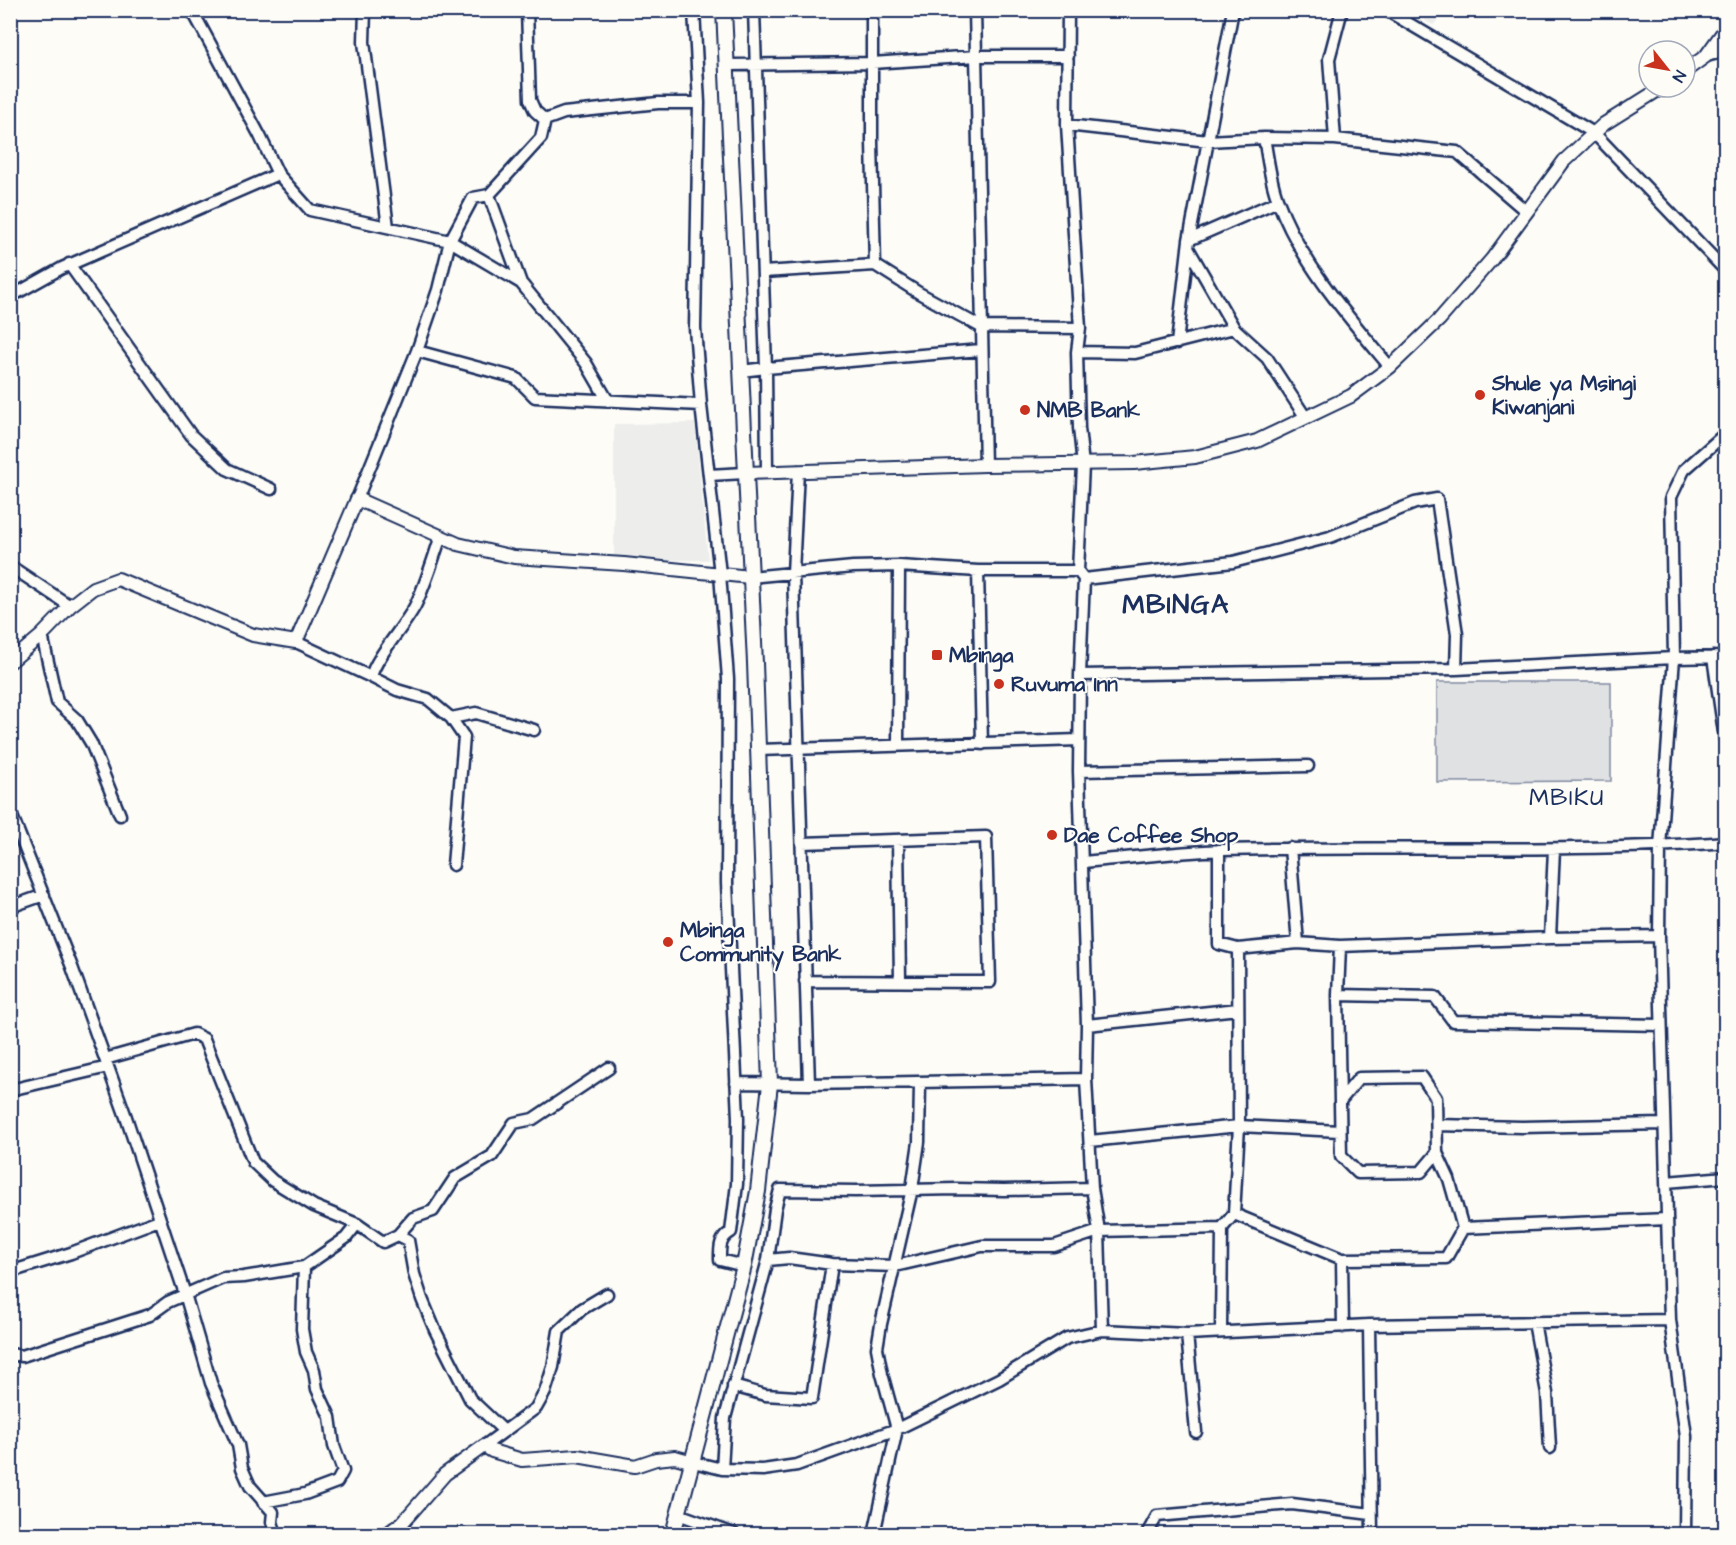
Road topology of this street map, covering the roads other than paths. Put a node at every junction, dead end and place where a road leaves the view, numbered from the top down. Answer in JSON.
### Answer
{"nodes":[{"id":1,"x":192,"y":10,"type":"edge"},
{"id":2,"x":365,"y":10,"type":"edge"},
{"id":3,"x":527,"y":10,"type":"edge"},
{"id":4,"x":694,"y":10,"type":"edge"},
{"id":5,"x":724,"y":10,"type":"edge"},
{"id":6,"x":754,"y":10,"type":"edge"},
{"id":7,"x":872,"y":10,"type":"edge"},
{"id":8,"x":975,"y":10,"type":"edge"},
{"id":9,"x":1068,"y":10,"type":"edge"},
{"id":10,"x":1233,"y":10,"type":"edge"},
{"id":11,"x":1342,"y":10,"type":"edge"},
{"id":12,"x":1386,"y":10,"type":"edge"},
{"id":13,"x":1725,"y":28,"type":"edge"},
{"id":14,"x":1725,"y":51,"type":"edge"},
{"id":15,"x":977,"y":56,"type":"junction"},
{"id":16,"x":1068,"y":56,"type":"junction"},
{"id":17,"x":1706,"y":56,"type":"junction"},
{"id":18,"x":1697,"y":62,"type":"edge"},
{"id":19,"x":872,"y":63,"type":"junction"},
{"id":20,"x":754,"y":64,"type":"junction"},
{"id":21,"x":727,"y":65,"type":"junction"},
{"id":22,"x":1644,"y":99,"type":"edge"},
{"id":23,"x":699,"y":103,"type":"junction"},
{"id":24,"x":545,"y":120,"type":"junction"},
{"id":25,"x":1067,"y":125,"type":"junction"},
{"id":26,"x":1594,"y":133,"type":"junction"},
{"id":27,"x":1264,"y":138,"type":"junction"},
{"id":28,"x":1335,"y":139,"type":"junction"},
{"id":29,"x":1208,"y":141,"type":"junction"},
{"id":30,"x":278,"y":174,"type":"junction"},
{"id":31,"x":489,"y":195,"type":"junction"},
{"id":32,"x":1278,"y":201,"type":"junction"},
{"id":33,"x":1527,"y":212,"type":"junction"},
{"id":34,"x":388,"y":227,"type":"junction"},
{"id":35,"x":450,"y":241,"type":"junction"},
{"id":36,"x":1188,"y":244,"type":"junction"},
{"id":37,"x":69,"y":264,"type":"junction"},
{"id":38,"x":875,"y":265,"type":"junction"},
{"id":39,"x":1725,"y":271,"type":"edge"},
{"id":40,"x":763,"y":272,"type":"junction"},
{"id":41,"x":521,"y":283,"type":"junction"},
{"id":42,"x":10,"y":297,"type":"edge"},
{"id":43,"x":981,"y":327,"type":"junction"},
{"id":44,"x":1080,"y":328,"type":"junction"},
{"id":45,"x":1234,"y":328,"type":"junction"},
{"id":46,"x":1177,"y":343,"type":"junction"},
{"id":47,"x":981,"y":350,"type":"junction"},
{"id":48,"x":417,"y":351,"type":"junction"},
{"id":49,"x":1077,"y":352,"type":"junction"},
{"id":50,"x":766,"y":368,"type":"junction"},
{"id":51,"x":1390,"y":368,"type":"junction"},
{"id":52,"x":741,"y":371,"type":"junction"},
{"id":53,"x":608,"y":401,"type":"junction"},
{"id":54,"x":701,"y":405,"type":"junction"},
{"id":55,"x":1306,"y":418,"type":"junction"},
{"id":56,"x":1725,"y":433,"type":"edge"},
{"id":57,"x":985,"y":465,"type":"junction"},
{"id":58,"x":1083,"y":465,"type":"junction"},
{"id":59,"x":798,"y":471,"type":"junction"},
{"id":60,"x":767,"y":472,"type":"junction"},
{"id":61,"x":745,"y":473,"type":"junction"},
{"id":62,"x":709,"y":475,"type":"junction"},
{"id":63,"x":271,"y":489,"type":"dead end"},
{"id":64,"x":357,"y":500,"type":"junction"},
{"id":65,"x":441,"y":536,"type":"junction"},
{"id":66,"x":10,"y":566,"type":"edge"},
{"id":67,"x":899,"y":566,"type":"junction"},
{"id":68,"x":978,"y":571,"type":"junction"},
{"id":69,"x":793,"y":573,"type":"junction"},
{"id":70,"x":720,"y":574,"type":"junction"},
{"id":71,"x":1081,"y":575,"type":"junction"},
{"id":72,"x":750,"y":577,"type":"junction"},
{"id":73,"x":70,"y":606,"type":"junction"},
{"id":74,"x":42,"y":635,"type":"junction"},
{"id":75,"x":296,"y":642,"type":"junction"},
{"id":76,"x":1713,"y":657,"type":"junction"},
{"id":77,"x":1725,"y":657,"type":"edge"},
{"id":78,"x":1674,"y":658,"type":"junction"},
{"id":79,"x":10,"y":662,"type":"edge"},
{"id":80,"x":1456,"y":669,"type":"junction"},
{"id":81,"x":1080,"y":675,"type":"junction"},
{"id":82,"x":371,"y":677,"type":"junction"},
{"id":83,"x":451,"y":718,"type":"junction"},
{"id":84,"x":534,"y":730,"type":"dead end"},
{"id":85,"x":1079,"y":741,"type":"junction"},
{"id":86,"x":982,"y":744,"type":"junction"},
{"id":87,"x":898,"y":745,"type":"junction"},
{"id":88,"x":1725,"y":746,"type":"edge"},
{"id":89,"x":799,"y":748,"type":"junction"},
{"id":90,"x":758,"y":750,"type":"junction"},
{"id":91,"x":1308,"y":765,"type":"dead end"},
{"id":92,"x":1079,"y":771,"type":"junction"},
{"id":93,"x":10,"y":811,"type":"edge"},
{"id":94,"x":120,"y":815,"type":"dead end"},
{"id":95,"x":898,"y":840,"type":"junction"},
{"id":96,"x":1725,"y":842,"type":"edge"},
{"id":97,"x":802,"y":843,"type":"junction"},
{"id":98,"x":1660,"y":847,"type":"junction"},
{"id":99,"x":1290,"y":848,"type":"junction"},
{"id":100,"x":1554,"y":849,"type":"junction"},
{"id":101,"x":1219,"y":850,"type":"junction"},
{"id":102,"x":1082,"y":862,"type":"junction"},
{"id":103,"x":453,"y":865,"type":"dead end"},
{"id":104,"x":44,"y":895,"type":"junction"},
{"id":105,"x":10,"y":907,"type":"edge"},
{"id":106,"x":1659,"y":936,"type":"junction"},
{"id":107,"x":1550,"y":938,"type":"junction"},
{"id":108,"x":1298,"y":943,"type":"junction"},
{"id":109,"x":1340,"y":946,"type":"junction"},
{"id":110,"x":1239,"y":949,"type":"junction"},
{"id":111,"x":900,"y":980,"type":"junction"},
{"id":112,"x":805,"y":981,"type":"junction"},
{"id":113,"x":1338,"y":995,"type":"junction"},
{"id":114,"x":1238,"y":1009,"type":"junction"},
{"id":115,"x":1087,"y":1025,"type":"junction"},
{"id":116,"x":1661,"y":1025,"type":"junction"},
{"id":117,"x":107,"y":1063,"type":"junction"},
{"id":118,"x":609,"y":1068,"type":"dead end"},
{"id":119,"x":1086,"y":1079,"type":"junction"},
{"id":120,"x":736,"y":1083,"type":"junction"},
{"id":121,"x":920,"y":1083,"type":"junction"},
{"id":122,"x":770,"y":1084,"type":"junction"},
{"id":123,"x":809,"y":1084,"type":"junction"},
{"id":124,"x":10,"y":1090,"type":"edge"},
{"id":125,"x":1340,"y":1101,"type":"junction"},
{"id":126,"x":1664,"y":1124,"type":"junction"},
{"id":127,"x":1437,"y":1125,"type":"junction"},
{"id":128,"x":1239,"y":1126,"type":"junction"},
{"id":129,"x":1340,"y":1131,"type":"junction"},
{"id":130,"x":1090,"y":1141,"type":"junction"},
{"id":131,"x":1437,"y":1153,"type":"junction"},
{"id":132,"x":1725,"y":1177,"type":"edge"},
{"id":133,"x":1666,"y":1182,"type":"junction"},
{"id":134,"x":1092,"y":1188,"type":"junction"},
{"id":135,"x":912,"y":1189,"type":"junction"},
{"id":136,"x":1234,"y":1214,"type":"junction"},
{"id":137,"x":1667,"y":1219,"type":"junction"},
{"id":138,"x":159,"y":1220,"type":"junction"},
{"id":139,"x":357,"y":1224,"type":"junction"},
{"id":140,"x":1222,"y":1228,"type":"junction"},
{"id":141,"x":1463,"y":1228,"type":"junction"},
{"id":142,"x":1099,"y":1232,"type":"junction"},
{"id":143,"x":398,"y":1235,"type":"junction"},
{"id":144,"x":1342,"y":1259,"type":"junction"},
{"id":145,"x":768,"y":1260,"type":"junction"},
{"id":146,"x":832,"y":1264,"type":"junction"},
{"id":147,"x":744,"y":1266,"type":"junction"},
{"id":148,"x":895,"y":1266,"type":"junction"},
{"id":149,"x":304,"y":1267,"type":"junction"},
{"id":150,"x":10,"y":1272,"type":"edge"},
{"id":151,"x":185,"y":1294,"type":"junction"},
{"id":152,"x":607,"y":1294,"type":"dead end"},
{"id":153,"x":1670,"y":1320,"type":"junction"},
{"id":154,"x":1534,"y":1322,"type":"junction"},
{"id":155,"x":1369,"y":1324,"type":"junction"},
{"id":156,"x":1343,"y":1327,"type":"junction"},
{"id":157,"x":1102,"y":1330,"type":"junction"},
{"id":158,"x":1221,"y":1331,"type":"junction"},
{"id":159,"x":1187,"y":1334,"type":"junction"},
{"id":160,"x":11,"y":1352,"type":"edge"},
{"id":161,"x":733,"y":1386,"type":"junction"},
{"id":162,"x":897,"y":1429,"type":"junction"},
{"id":163,"x":504,"y":1431,"type":"junction"},
{"id":164,"x":1196,"y":1432,"type":"dead end"},
{"id":165,"x":484,"y":1446,"type":"junction"},
{"id":166,"x":1550,"y":1448,"type":"dead end"},
{"id":167,"x":693,"y":1461,"type":"junction"},
{"id":168,"x":722,"y":1469,"type":"junction"},
{"id":169,"x":263,"y":1502,"type":"junction"},
{"id":170,"x":678,"y":1514,"type":"junction"},
{"id":171,"x":1371,"y":1514,"type":"junction"},
{"id":172,"x":404,"y":1528,"type":"edge"},
{"id":173,"x":276,"y":1534,"type":"edge"},
{"id":174,"x":387,"y":1534,"type":"edge"},
{"id":175,"x":674,"y":1534,"type":"edge"},
{"id":176,"x":734,"y":1534,"type":"edge"},
{"id":177,"x":874,"y":1534,"type":"edge"},
{"id":178,"x":1147,"y":1534,"type":"edge"},
{"id":179,"x":1372,"y":1534,"type":"edge"},
{"id":180,"x":1685,"y":1534,"type":"edge"}],
"edges":[{"from":1,"to":30,"type":"street"},
{"from":2,"to":34,"type":"street"},
{"from":3,"to":24,"type":"street"},
{"from":4,"to":23,"type":"street"},
{"from":5,"to":21,"type":"main road"},
{"from":6,"to":20,"type":"street"},
{"from":7,"to":19,"type":"street"},
{"from":8,"to":15,"type":"street"},
{"from":9,"to":16,"type":"street"},
{"from":10,"to":29,"type":"street"},
{"from":11,"to":28,"type":"street"},
{"from":12,"to":26,"type":"street"},
{"from":13,"to":17,"type":"street"},
{"from":14,"to":17,"type":"street"},
{"from":15,"to":16,"type":"street"},
{"from":15,"to":19,"type":"street"},
{"from":15,"to":43,"type":"street"},
{"from":16,"to":25,"type":"street"},
{"from":17,"to":18,"type":"street"},
{"from":19,"to":20,"type":"street"},
{"from":19,"to":38,"type":"street"},
{"from":20,"to":21,"type":"street"},
{"from":20,"to":40,"type":"street"},
{"from":21,"to":52,"type":"main road"},
{"from":22,"to":26,"type":"street"},
{"from":23,"to":24,"type":"street"},
{"from":23,"to":54,"type":"street"},
{"from":24,"to":31,"type":"street"},
{"from":25,"to":29,"type":"street"},
{"from":25,"to":44,"type":"street"},
{"from":26,"to":33,"type":"street"},
{"from":26,"to":39,"type":"street"},
{"from":27,"to":28,"type":"street"},
{"from":27,"to":29,"type":"street"},
{"from":27,"to":32,"type":"street"},
{"from":28,"to":33,"type":"street"},
{"from":29,"to":36,"type":"street"},
{"from":30,"to":34,"type":"street"},
{"from":30,"to":37,"type":"street"},
{"from":31,"to":35,"type":"street"},
{"from":31,"to":41,"type":"street"},
{"from":32,"to":36,"type":"street"},
{"from":32,"to":51,"type":"street"},
{"from":33,"to":51,"type":"street"},
{"from":34,"to":35,"type":"street"},
{"from":35,"to":41,"type":"street"},
{"from":35,"to":48,"type":"street"},
{"from":36,"to":45,"type":"street"},
{"from":36,"to":46,"type":"street"},
{"from":37,"to":42,"type":"street"},
{"from":37,"to":63,"type":"street"},
{"from":38,"to":40,"type":"street"},
{"from":38,"to":43,"type":"street"},
{"from":40,"to":50,"type":"street"},
{"from":41,"to":53,"type":"street"},
{"from":43,"to":44,"type":"street"},
{"from":43,"to":47,"type":"street"},
{"from":44,"to":49,"type":"street"},
{"from":45,"to":46,"type":"street"},
{"from":45,"to":55,"type":"street"},
{"from":46,"to":49,"type":"street"},
{"from":47,"to":50,"type":"street"},
{"from":47,"to":57,"type":"street"},
{"from":48,"to":53,"type":"street"},
{"from":48,"to":64,"type":"street"},
{"from":49,"to":58,"type":"street"},
{"from":50,"to":52,"type":"street"},
{"from":50,"to":60,"type":"street"},
{"from":51,"to":55,"type":"street"},
{"from":52,"to":61,"type":"main road"},
{"from":53,"to":54,"type":"street"},
{"from":54,"to":62,"type":"street"},
{"from":55,"to":58,"type":"street"},
{"from":56,"to":78,"type":"street"},
{"from":57,"to":58,"type":"street"},
{"from":57,"to":59,"type":"street"},
{"from":58,"to":71,"type":"street"},
{"from":59,"to":60,"type":"street"},
{"from":59,"to":69,"type":"street"},
{"from":60,"to":61,"type":"street"},
{"from":61,"to":62,"type":"street"},
{"from":61,"to":72,"type":"main road"},
{"from":62,"to":70,"type":"street"},
{"from":64,"to":65,"type":"street"},
{"from":64,"to":75,"type":"street"},
{"from":65,"to":70,"type":"street"},
{"from":65,"to":82,"type":"street"},
{"from":66,"to":73,"type":"street"},
{"from":67,"to":68,"type":"street"},
{"from":67,"to":69,"type":"street"},
{"from":67,"to":87,"type":"street"},
{"from":68,"to":71,"type":"street"},
{"from":68,"to":86,"type":"street"},
{"from":69,"to":72,"type":"street"},
{"from":69,"to":89,"type":"street"},
{"from":70,"to":72,"type":"street"},
{"from":70,"to":120,"type":"street"},
{"from":71,"to":80,"type":"street"},
{"from":71,"to":81,"type":"street"},
{"from":72,"to":90,"type":"main road"},
{"from":73,"to":74,"type":"street"},
{"from":73,"to":75,"type":"street"},
{"from":74,"to":79,"type":"street"},
{"from":74,"to":94,"type":"street"},
{"from":75,"to":82,"type":"street"},
{"from":76,"to":77,"type":"street"},
{"from":76,"to":78,"type":"street"},
{"from":76,"to":88,"type":"street"},
{"from":78,"to":80,"type":"street"},
{"from":78,"to":98,"type":"street"},
{"from":80,"to":81,"type":"street"},
{"from":81,"to":85,"type":"street"},
{"from":82,"to":83,"type":"street"},
{"from":83,"to":84,"type":"street"},
{"from":83,"to":103,"type":"street"},
{"from":85,"to":86,"type":"street"},
{"from":85,"to":92,"type":"street"},
{"from":86,"to":87,"type":"street"},
{"from":87,"to":89,"type":"street"},
{"from":89,"to":90,"type":"street"},
{"from":89,"to":97,"type":"street"},
{"from":90,"to":122,"type":"main road"},
{"from":91,"to":92,"type":"street"},
{"from":92,"to":102,"type":"street"},
{"from":93,"to":104,"type":"street"},
{"from":95,"to":97,"type":"street"},
{"from":95,"to":111,"type":"street"},
{"from":95,"to":111,"type":"street"},
{"from":96,"to":98,"type":"street"},
{"from":97,"to":112,"type":"street"},
{"from":98,"to":100,"type":"street"},
{"from":98,"to":106,"type":"street"},
{"from":99,"to":100,"type":"street"},
{"from":99,"to":101,"type":"street"},
{"from":99,"to":108,"type":"street"},
{"from":100,"to":107,"type":"street"},
{"from":101,"to":102,"type":"street"},
{"from":101,"to":110,"type":"street"},
{"from":102,"to":115,"type":"street"},
{"from":104,"to":105,"type":"street"},
{"from":104,"to":117,"type":"street"},
{"from":106,"to":107,"type":"street"},
{"from":106,"to":116,"type":"street"},
{"from":107,"to":109,"type":"street"},
{"from":108,"to":109,"type":"street"},
{"from":108,"to":110,"type":"street"},
{"from":109,"to":113,"type":"street"},
{"from":110,"to":114,"type":"street"},
{"from":111,"to":112,"type":"street"},
{"from":112,"to":123,"type":"street"},
{"from":113,"to":116,"type":"street"},
{"from":113,"to":125,"type":"street"},
{"from":114,"to":115,"type":"street"},
{"from":114,"to":128,"type":"street"},
{"from":115,"to":119,"type":"street"},
{"from":116,"to":126,"type":"street"},
{"from":117,"to":124,"type":"street"},
{"from":117,"to":138,"type":"street"},
{"from":117,"to":139,"type":"street"},
{"from":118,"to":143,"type":"street"},
{"from":119,"to":121,"type":"street"},
{"from":119,"to":130,"type":"street"},
{"from":120,"to":122,"type":"street"},
{"from":120,"to":147,"type":"street"},
{"from":121,"to":123,"type":"street"},
{"from":121,"to":135,"type":"street"},
{"from":122,"to":123,"type":"street"},
{"from":122,"to":147,"type":"main road"},
{"from":125,"to":127,"type":"street"},
{"from":125,"to":129,"type":"street"},
{"from":126,"to":127,"type":"street"},
{"from":126,"to":133,"type":"street"},
{"from":127,"to":131,"type":"street"},
{"from":128,"to":129,"type":"street"},
{"from":128,"to":130,"type":"street"},
{"from":128,"to":136,"type":"street"},
{"from":129,"to":131,"type":"street"},
{"from":130,"to":134,"type":"street"},
{"from":131,"to":141,"type":"street"},
{"from":132,"to":133,"type":"street"},
{"from":133,"to":137,"type":"street"},
{"from":134,"to":135,"type":"street"},
{"from":134,"to":142,"type":"street"},
{"from":135,"to":145,"type":"street"},
{"from":135,"to":148,"type":"street"},
{"from":136,"to":140,"type":"street"},
{"from":136,"to":144,"type":"street"},
{"from":137,"to":141,"type":"street"},
{"from":137,"to":153,"type":"street"},
{"from":138,"to":150,"type":"street"},
{"from":138,"to":151,"type":"street"},
{"from":139,"to":143,"type":"street"},
{"from":139,"to":149,"type":"street"},
{"from":140,"to":142,"type":"street"},
{"from":140,"to":158,"type":"street"},
{"from":141,"to":144,"type":"street"},
{"from":142,"to":148,"type":"street"},
{"from":142,"to":157,"type":"street"},
{"from":143,"to":163,"type":"street"},
{"from":144,"to":156,"type":"street"},
{"from":145,"to":146,"type":"street"},
{"from":145,"to":161,"type":"street"},
{"from":146,"to":148,"type":"street"},
{"from":146,"to":161,"type":"street"},
{"from":147,"to":167,"type":"main road"},
{"from":148,"to":162,"type":"street"},
{"from":149,"to":151,"type":"street"},
{"from":149,"to":169,"type":"street"},
{"from":151,"to":160,"type":"street"},
{"from":151,"to":169,"type":"street"},
{"from":152,"to":163,"type":"street"},
{"from":153,"to":154,"type":"street"},
{"from":153,"to":180,"type":"street"},
{"from":154,"to":155,"type":"street"},
{"from":154,"to":166,"type":"street"},
{"from":155,"to":156,"type":"street"},
{"from":155,"to":171,"type":"street"},
{"from":156,"to":158,"type":"street"},
{"from":157,"to":159,"type":"street"},
{"from":157,"to":162,"type":"street"},
{"from":158,"to":159,"type":"street"},
{"from":159,"to":164,"type":"street"},
{"from":161,"to":168,"type":"street"},
{"from":162,"to":168,"type":"street"},
{"from":162,"to":177,"type":"street"},
{"from":163,"to":165,"type":"street"},
{"from":165,"to":167,"type":"street"},
{"from":165,"to":172,"type":"street"},
{"from":167,"to":168,"type":"street"},
{"from":167,"to":170,"type":"main road"},
{"from":169,"to":173,"type":"street"},
{"from":170,"to":175,"type":"main road"},
{"from":170,"to":176,"type":"street"},
{"from":171,"to":178,"type":"street"},
{"from":171,"to":179,"type":"street"},
{"from":172,"to":174,"type":"street"}]}
